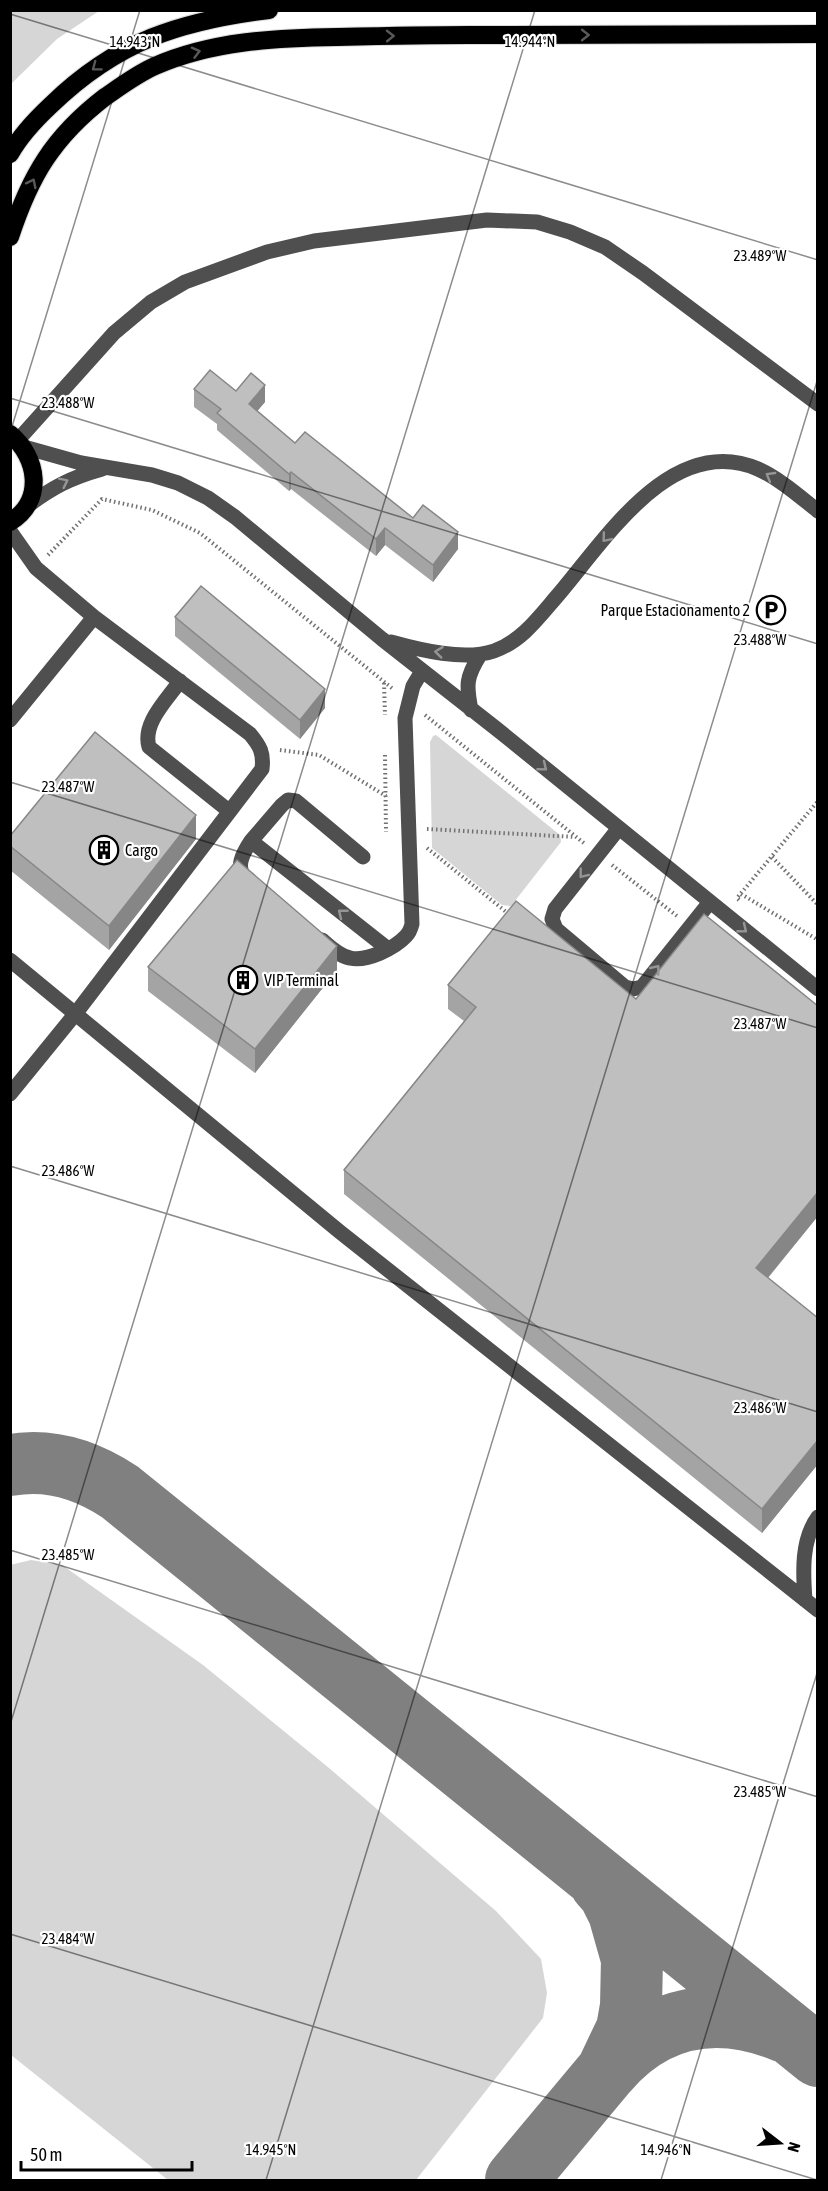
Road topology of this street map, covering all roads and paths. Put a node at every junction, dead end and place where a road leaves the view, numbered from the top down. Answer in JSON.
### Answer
{"nodes":[{"id":1,"x":269,"y":10,"type":"edge"},
{"id":2,"x":818,"y":34,"type":"edge"},
{"id":3,"x":10,"y":154,"type":"edge"},
{"id":4,"x":10,"y":237,"type":"edge"},
{"id":5,"x":818,"y":404,"type":"edge"},
{"id":6,"x":15,"y":438,"type":"edge"},
{"id":7,"x":108,"y":467,"type":"junction"},
{"id":8,"x":26,"y":507,"type":"junction"},
{"id":9,"x":818,"y":511,"type":"edge"},
{"id":10,"x":10,"y":522,"type":"edge"},
{"id":11,"x":10,"y":531,"type":"edge"},
{"id":12,"x":94,"y":617,"type":"junction"},
{"id":13,"x":382,"y":639,"type":"junction"},
{"id":14,"x":480,"y":655,"type":"junction"},
{"id":15,"x":422,"y":671,"type":"junction"},
{"id":16,"x":180,"y":681,"type":"junction"},
{"id":17,"x":471,"y":710,"type":"junction"},
{"id":18,"x":419,"y":711,"type":"dead end"},
{"id":19,"x":10,"y":720,"type":"edge"},
{"id":20,"x":420,"y":721,"type":"dead end"},
{"id":21,"x":261,"y":748,"type":"junction"},
{"id":22,"x":386,"y":796,"type":"dead end"},
{"id":23,"x":818,"y":801,"type":"edge"},
{"id":24,"x":229,"y":811,"type":"junction"},
{"id":25,"x":619,"y":828,"type":"junction"},
{"id":26,"x":423,"y":836,"type":"dead end"},
{"id":27,"x":576,"y":837,"type":"dead end"},
{"id":28,"x":251,"y":841,"type":"junction"},
{"id":29,"x":423,"y":844,"type":"dead end"},
{"id":30,"x":363,"y":857,"type":"dead end"},
{"id":31,"x":772,"y":857,"type":"junction"},
{"id":32,"x":746,"y":889,"type":"dead end"},
{"id":33,"x":261,"y":891,"type":"edge"},
{"id":34,"x":741,"y":894,"type":"dead end"},
{"id":35,"x":710,"y":902,"type":"junction"},
{"id":36,"x":818,"y":905,"type":"edge"},
{"id":37,"x":516,"y":920,"type":"edge"},
{"id":38,"x":313,"y":933,"type":"edge"},
{"id":39,"x":818,"y":940,"type":"edge"},
{"id":40,"x":388,"y":949,"type":"junction"},
{"id":41,"x":10,"y":960,"type":"edge"},
{"id":42,"x":818,"y":989,"type":"edge"},
{"id":43,"x":76,"y":1013,"type":"junction"},
{"id":44,"x":10,"y":1094,"type":"edge"},
{"id":45,"x":818,"y":1517,"type":"edge"},
{"id":46,"x":804,"y":1600,"type":"junction"},
{"id":47,"x":818,"y":1610,"type":"edge"}],
"edges":[{"from":1,"to":3,"type":"highway","one_way":true},
{"from":4,"to":2,"type":"highway","one_way":true},
{"from":5,"to":6,"type":"street"},
{"from":6,"to":7,"type":"street"},
{"from":6,"to":8,"type":"highway"},
{"from":8,"to":7,"type":"street","one_way":true},
{"from":7,"to":13,"type":"street"},
{"from":8,"to":10,"type":"highway"},
{"from":9,"to":14,"type":"street","one_way":true},
{"from":11,"to":12,"type":"street"},
{"from":12,"to":16,"type":"street"},
{"from":12,"to":19,"type":"street"},
{"from":14,"to":13,"type":"street","one_way":true},
{"from":13,"to":15,"type":"street"},
{"from":14,"to":17,"type":"street"},
{"from":15,"to":17,"type":"street"},
{"from":15,"to":40,"type":"street"},
{"from":16,"to":21,"type":"street"},
{"from":16,"to":24,"type":"street"},
{"from":17,"to":25,"type":"street","one_way":true},
{"from":18,"to":20,"type":"path"},
{"from":21,"to":22,"type":"path"},
{"from":21,"to":24,"type":"street"},
{"from":23,"to":31,"type":"path"},
{"from":24,"to":43,"type":"street"},
{"from":25,"to":35,"type":"street"},
{"from":25,"to":35,"type":"street","one_way":true},
{"from":26,"to":27,"type":"path"},
{"from":28,"to":30,"type":"street"},
{"from":28,"to":33,"type":"street"},
{"from":40,"to":28,"type":"street","one_way":true},
{"from":29,"to":37,"type":"path"},
{"from":31,"to":32,"type":"path"},
{"from":31,"to":36,"type":"path"},
{"from":34,"to":39,"type":"path"},
{"from":35,"to":42,"type":"street","one_way":true},
{"from":38,"to":40,"type":"street"},
{"from":41,"to":43,"type":"street"},
{"from":43,"to":44,"type":"street"},
{"from":43,"to":46,"type":"street"},
{"from":45,"to":46,"type":"street"},
{"from":46,"to":47,"type":"street"}]}
